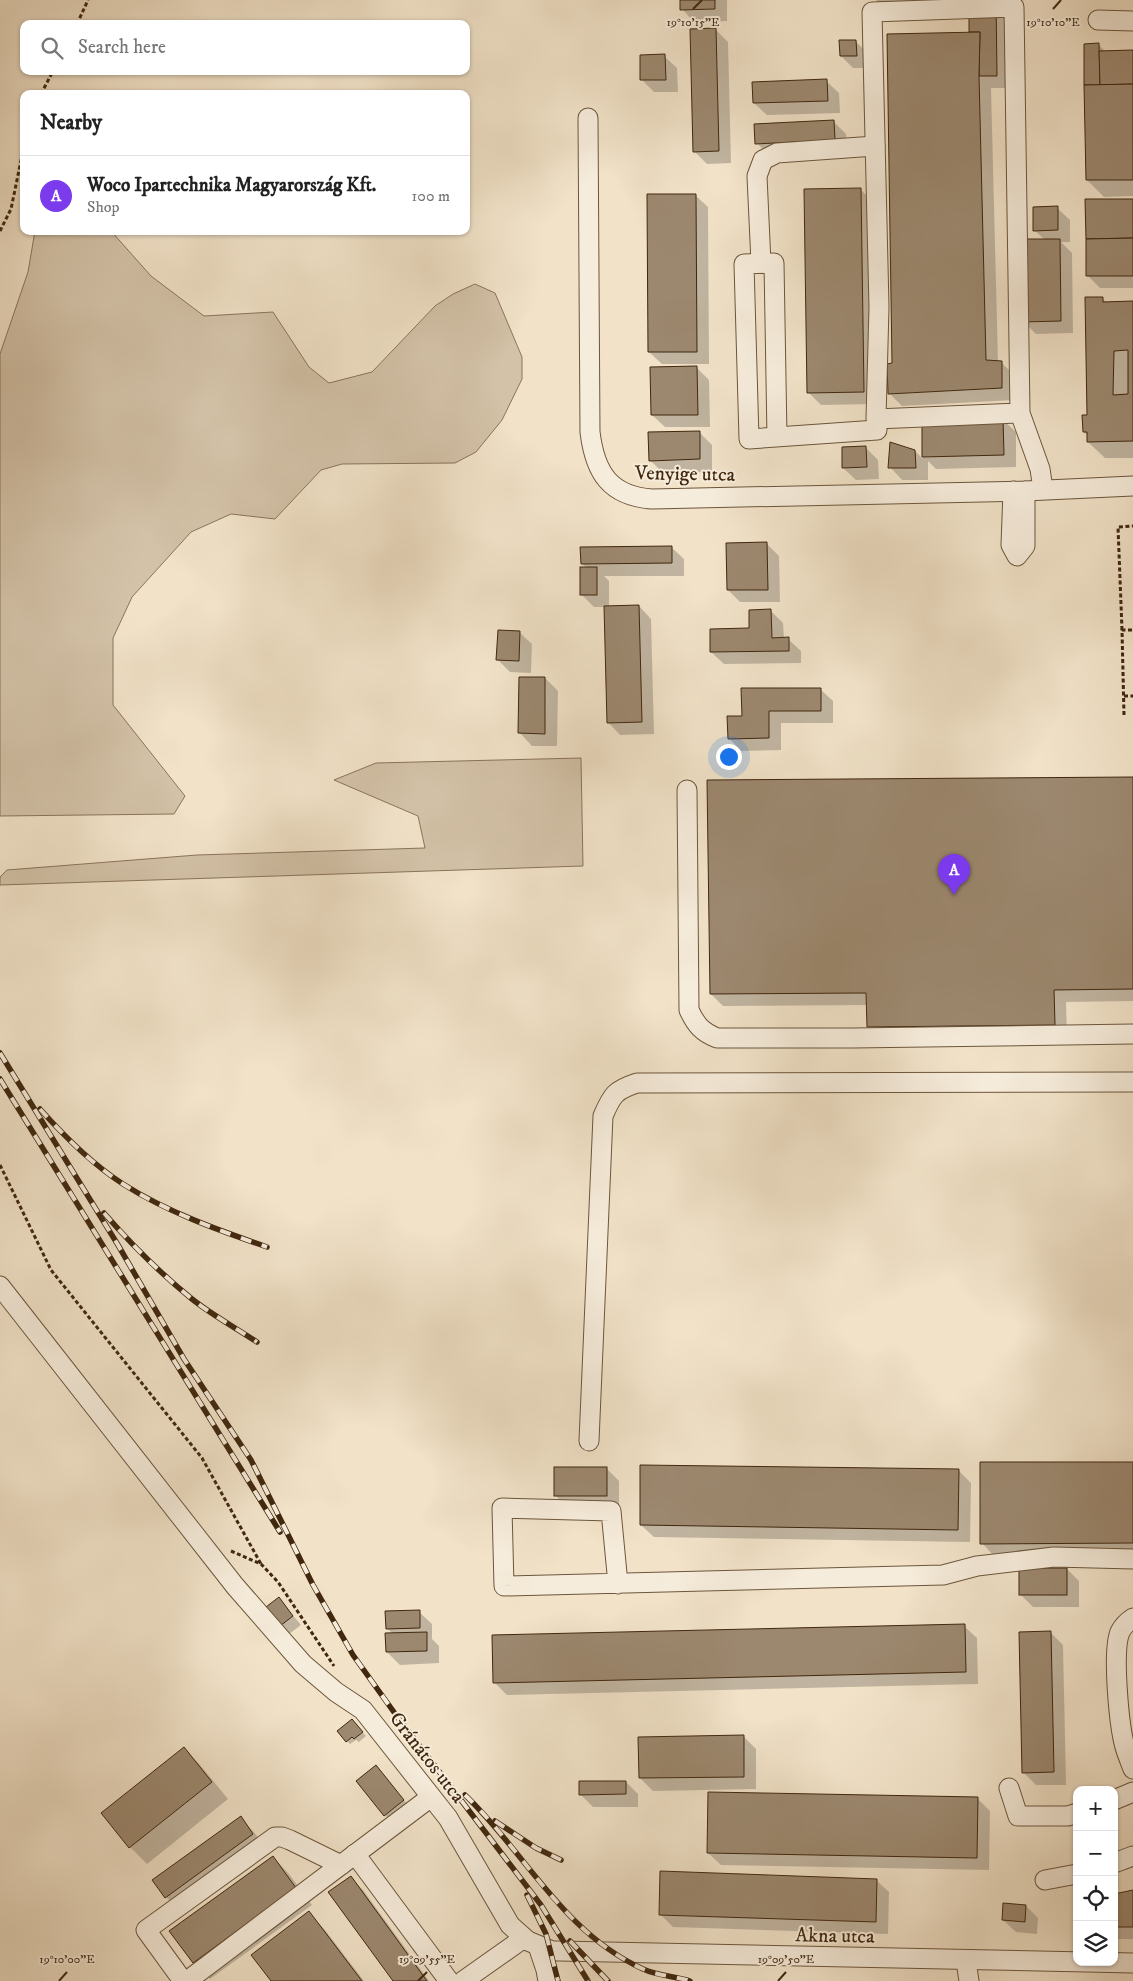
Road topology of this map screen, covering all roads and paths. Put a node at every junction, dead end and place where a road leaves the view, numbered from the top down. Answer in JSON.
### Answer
{"nodes":[{"id":1,"x":88,"y":0,"type":"edge"},
{"id":2,"x":78,"y":20,"type":"edge"},
{"id":3,"x":1098,"y":20,"type":"dead end"},
{"id":4,"x":1133,"y":21,"type":"edge"},
{"id":5,"x":51,"y":75,"type":"edge"},
{"id":6,"x":43,"y":90,"type":"edge"},
{"id":7,"x":588,"y":118,"type":"dead end"},
{"id":8,"x":875,"y":146,"type":"junction"},
{"id":9,"x":20,"y":165,"type":"edge"},
{"id":10,"x":0,"y":231,"type":"edge"},
{"id":11,"x":761,"y":263,"type":"junction"},
{"id":12,"x":1020,"y":413,"type":"junction"},
{"id":13,"x":877,"y":430,"type":"dead end"},
{"id":14,"x":777,"y":437,"type":"junction"},
{"id":15,"x":1133,"y":486,"type":"edge"},
{"id":16,"x":1027,"y":491,"type":"junction"},
{"id":17,"x":1133,"y":526,"type":"edge"},
{"id":18,"x":1122,"y":630,"type":"junction"},
{"id":19,"x":1133,"y":630,"type":"edge"},
{"id":20,"x":1124,"y":696,"type":"junction"},
{"id":21,"x":1133,"y":696,"type":"edge"},
{"id":22,"x":1124,"y":714,"type":"dead end"},
{"id":23,"x":687,"y":790,"type":"dead end"},
{"id":24,"x":1133,"y":1034,"type":"edge"},
{"id":25,"x":1133,"y":1082,"type":"edge"},
{"id":26,"x":0,"y":1166,"type":"edge"},
{"id":27,"x":0,"y":1286,"type":"edge"},
{"id":28,"x":589,"y":1442,"type":"dead end"},
{"id":29,"x":223,"y":1548,"type":"dead end"},
{"id":30,"x":1133,"y":1559,"type":"edge"},
{"id":31,"x":261,"y":1564,"type":"junction"},
{"id":32,"x":618,"y":1584,"type":"junction"},
{"id":33,"x":1133,"y":1618,"type":"edge"},
{"id":34,"x":338,"y":1671,"type":"dead end"},
{"id":35,"x":1133,"y":1768,"type":"edge"},
{"id":36,"x":1009,"y":1788,"type":"dead end"},
{"id":37,"x":1133,"y":1792,"type":"edge"},
{"id":38,"x":431,"y":1797,"type":"junction"},
{"id":39,"x":1118,"y":1798,"type":"edge"},
{"id":40,"x":1073,"y":1814,"type":"edge"},
{"id":41,"x":1133,"y":1856,"type":"edge"},
{"id":42,"x":348,"y":1859,"type":"junction"},
{"id":43,"x":1118,"y":1862,"type":"edge"},
{"id":44,"x":1073,"y":1875,"type":"edge"},
{"id":45,"x":1045,"y":1880,"type":"dead end"},
{"id":46,"x":531,"y":1942,"type":"junction"},
{"id":47,"x":966,"y":1961,"type":"junction"},
{"id":48,"x":1133,"y":1963,"type":"edge"},
{"id":49,"x":185,"y":1981,"type":"edge"},
{"id":50,"x":449,"y":1981,"type":"edge"},
{"id":51,"x":463,"y":1981,"type":"edge"},
{"id":52,"x":548,"y":1981,"type":"edge"},
{"id":53,"x":969,"y":1981,"type":"edge"}],
"edges":[{"from":1,"to":2,"type":"path"},
{"from":3,"to":4,"type":"street"},
{"from":5,"to":6,"type":"path"},
{"from":7,"to":16,"type":"street","name":"Venyige utca"},
{"from":8,"to":11,"type":"street"},
{"from":8,"to":12,"type":"street"},
{"from":8,"to":12,"type":"street"},
{"from":9,"to":10,"type":"path"},
{"from":11,"to":14,"type":"street"},
{"from":11,"to":14,"type":"street"},
{"from":12,"to":16,"type":"street"},
{"from":13,"to":14,"type":"street"},
{"from":15,"to":16,"type":"street","name":"Venyige utca"},
{"from":17,"to":18,"type":"path"},
{"from":18,"to":19,"type":"path"},
{"from":18,"to":20,"type":"path"},
{"from":20,"to":21,"type":"path"},
{"from":20,"to":22,"type":"path"},
{"from":23,"to":24,"type":"street"},
{"from":25,"to":28,"type":"street"},
{"from":26,"to":31,"type":"path"},
{"from":27,"to":38,"type":"street","name":"Gránátos utca"},
{"from":29,"to":31,"type":"path"},
{"from":30,"to":32,"type":"street"},
{"from":31,"to":34,"type":"path"},
{"from":32,"to":32,"type":"street"},
{"from":33,"to":35,"type":"street"},
{"from":36,"to":40,"type":"street"},
{"from":37,"to":39,"type":"street"},
{"from":38,"to":42,"type":"street"},
{"from":38,"to":46,"type":"street","name":"Gránátos utca"},
{"from":41,"to":43,"type":"street"},
{"from":42,"to":49,"type":"street"},
{"from":42,"to":49,"type":"street"},
{"from":42,"to":50,"type":"street"},
{"from":44,"to":45,"type":"street"},
{"from":46,"to":47,"type":"street","name":"Akna utca"},
{"from":46,"to":51,"type":"street"},
{"from":46,"to":52,"type":"street","name":"Gránátos utca"},
{"from":47,"to":48,"type":"street","name":"Akna utca"},
{"from":47,"to":53,"type":"street"}]}
